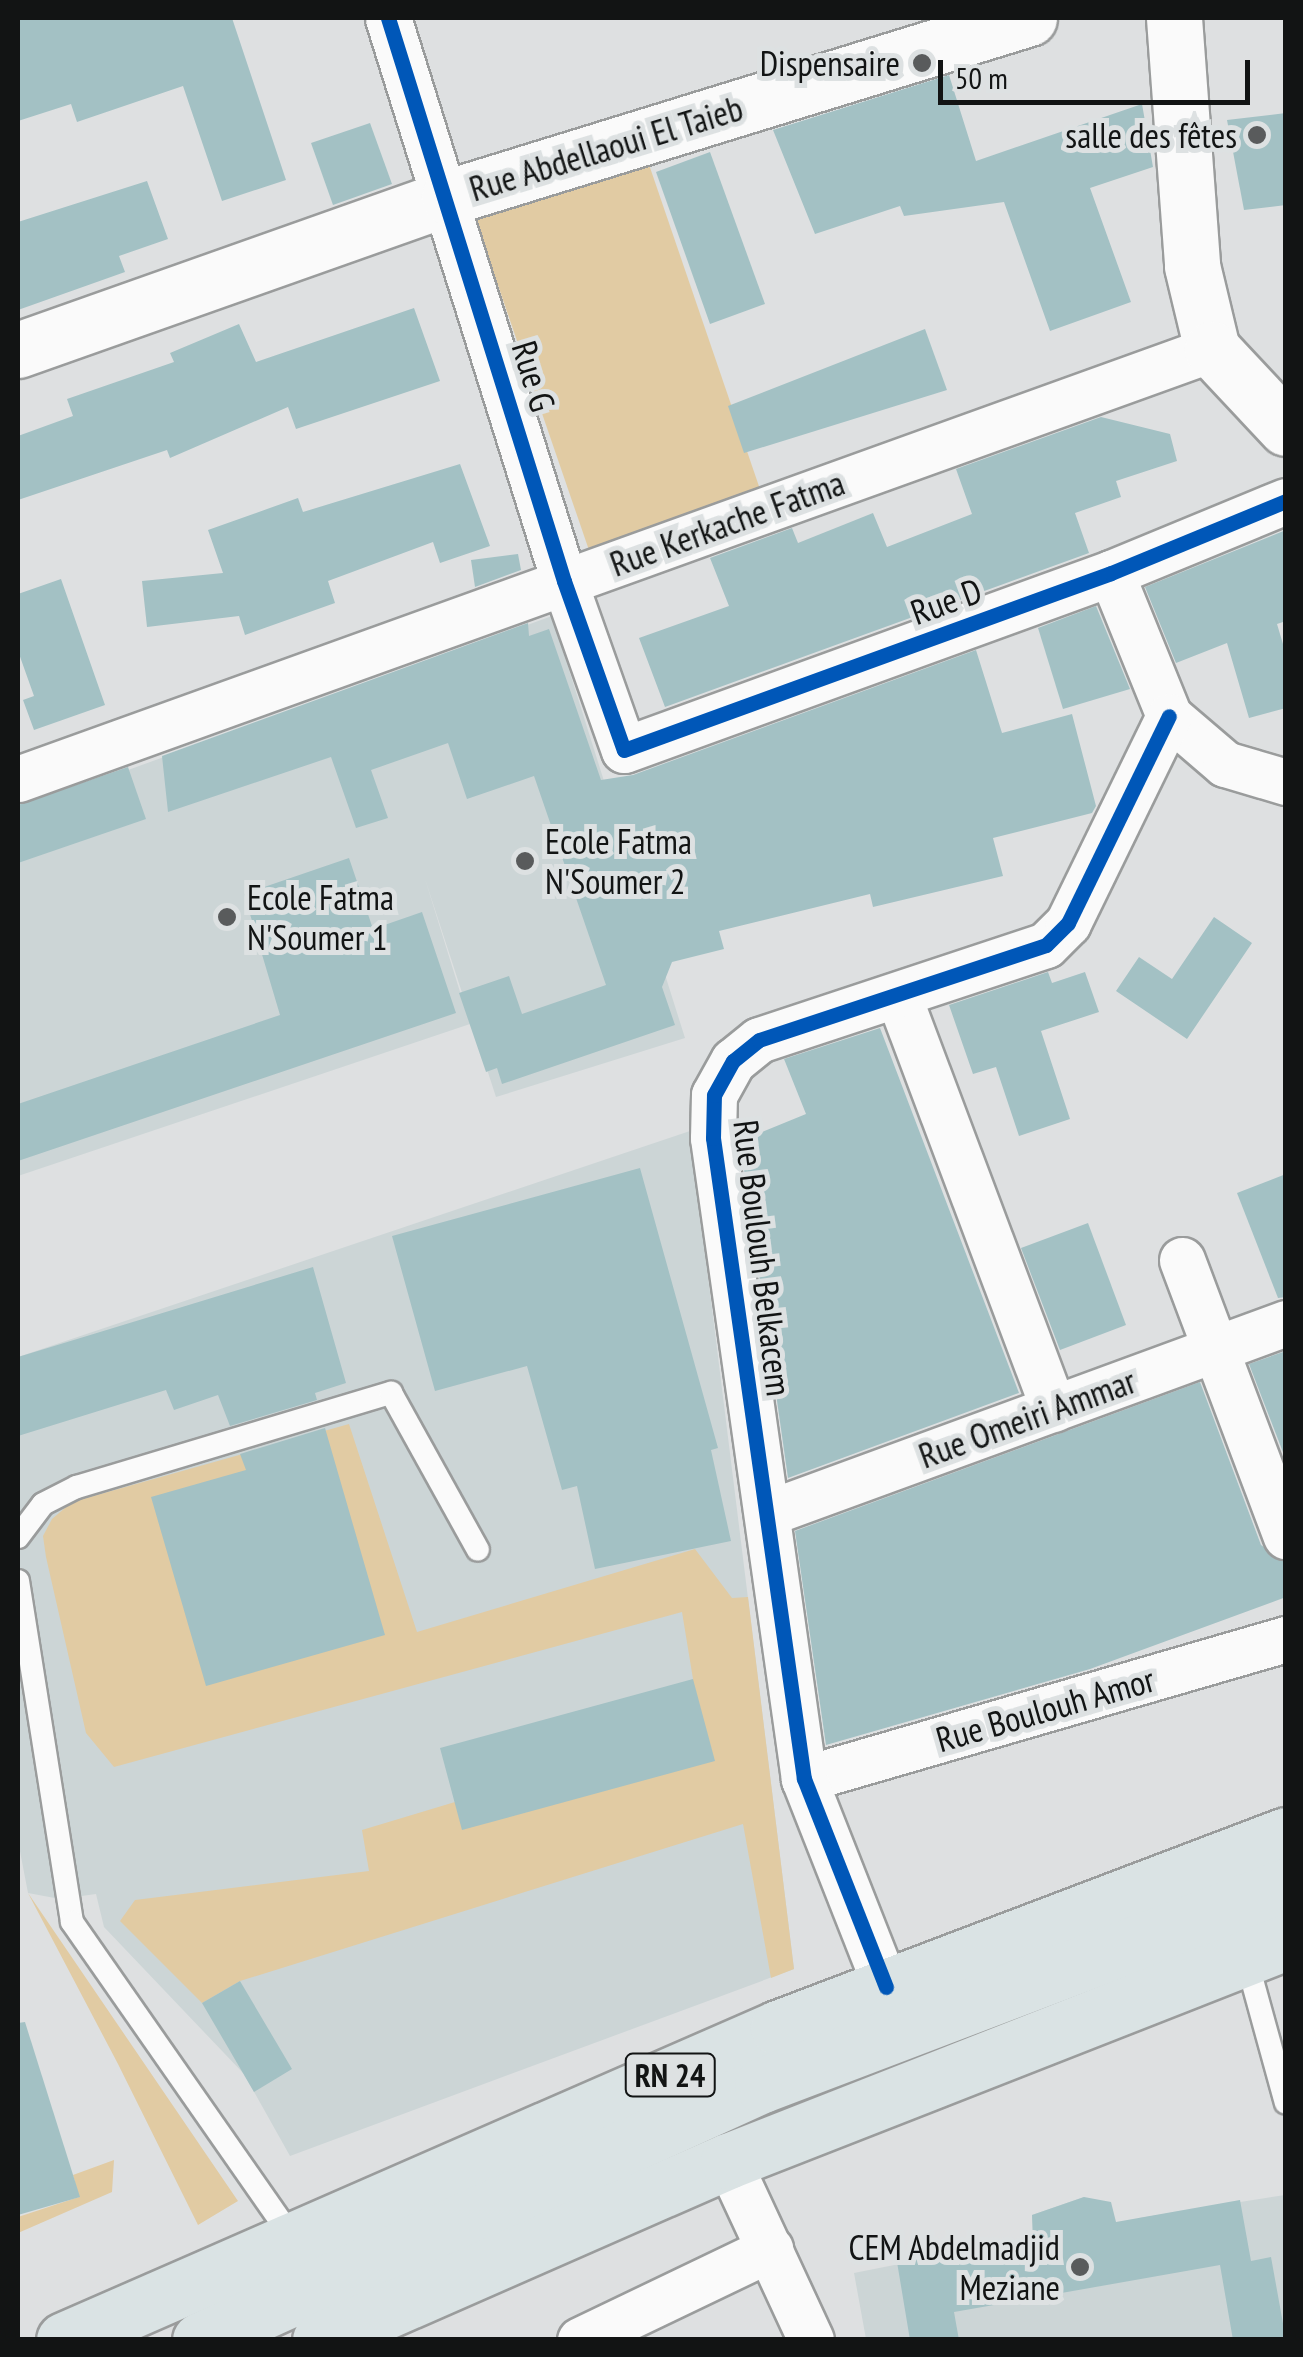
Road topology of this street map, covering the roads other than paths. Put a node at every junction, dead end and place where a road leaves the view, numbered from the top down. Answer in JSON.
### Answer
{"nodes":[{"id":1,"x":388,"y":18,"type":"edge"},
{"id":2,"x":1028,"y":18,"type":"edge"},
{"id":3,"x":1174,"y":18,"type":"edge"},
{"id":4,"x":448,"y":197,"type":"junction"},
{"id":5,"x":1212,"y":348,"type":"junction"},
{"id":6,"x":18,"y":350,"type":"edge"},
{"id":7,"x":1286,"y":428,"type":"edge"},
{"id":8,"x":1286,"y":501,"type":"edge"},
{"id":9,"x":1110,"y":573,"type":"junction"},
{"id":10,"x":564,"y":582,"type":"junction"},
{"id":11,"x":1169,"y":716,"type":"junction"},
{"id":12,"x":624,"y":750,"type":"joint"},
{"id":13,"x":18,"y":779,"type":"edge"},
{"id":14,"x":1286,"y":782,"type":"edge"},
{"id":15,"x":898,"y":995,"type":"junction"},
{"id":16,"x":1182,"y":1260,"type":"dead end"},
{"id":17,"x":1286,"y":1323,"type":"edge"},
{"id":18,"x":1217,"y":1348,"type":"junction"},
{"id":19,"x":1054,"y":1409,"type":"junction"},
{"id":20,"x":768,"y":1513,"type":"junction"},
{"id":21,"x":1286,"y":1536,"type":"edge"},
{"id":22,"x":18,"y":1537,"type":"edge"},
{"id":23,"x":478,"y":1550,"type":"dead end"},
{"id":24,"x":18,"y":1581,"type":"edge"},
{"id":25,"x":1286,"y":1639,"type":"edge"},
{"id":26,"x":804,"y":1779,"type":"junction"},
{"id":27,"x":1286,"y":1836,"type":"edge"},
{"id":28,"x":1286,"y":1886,"type":"edge"},
{"id":29,"x":1266,"y":1950,"type":"edge"},
{"id":30,"x":886,"y":1987,"type":"junction"},
{"id":31,"x":1286,"y":2103,"type":"edge"},
{"id":32,"x":728,"y":2160,"type":"junction"},
{"id":33,"x":292,"y":2237,"type":"junction"},
{"id":34,"x":770,"y":2249,"type":"junction"},
{"id":35,"x":64,"y":2340,"type":"edge"},
{"id":36,"x":200,"y":2340,"type":"edge"},
{"id":37,"x":320,"y":2340,"type":"edge"},
{"id":38,"x":580,"y":2340,"type":"edge"},
{"id":39,"x":811,"y":2340,"type":"edge"}],
"edges":[{"from":1,"to":4,"type":"street","name":"Rue G"},
{"from":2,"to":4,"type":"street","name":"Rue Abdellaoui El Taieb"},
{"from":3,"to":5,"type":"street"},
{"from":4,"to":6,"type":"street","name":"Rue Abdellaoui El Taieb"},
{"from":4,"to":10,"type":"street","name":"Rue G"},
{"from":5,"to":7,"type":"street"},
{"from":5,"to":10,"type":"street","name":"Rue Kerkache Fatma"},
{"from":8,"to":9,"type":"street","name":"Rue D"},
{"from":9,"to":11,"type":"street"},
{"from":9,"to":12,"type":"street","name":"Rue D"},
{"from":10,"to":12,"type":"street","name":"Rue G"},
{"from":10,"to":13,"type":"street","name":"Rue Kerkache Fatma"},
{"from":11,"to":14,"type":"street"},
{"from":11,"to":15,"type":"street","name":"Rue Boulouh Belkacem"},
{"from":15,"to":19,"type":"street"},
{"from":15,"to":20,"type":"street","name":"Rue Boulouh Belkacem"},
{"from":16,"to":18,"type":"street"},
{"from":17,"to":18,"type":"street","name":"Rue Omeiri Ammar"},
{"from":18,"to":19,"type":"street","name":"Rue Omeiri Ammar"},
{"from":18,"to":21,"type":"street"},
{"from":19,"to":20,"type":"street","name":"Rue Omeiri Ammar"},
{"from":20,"to":26,"type":"street","name":"Rue Boulouh Belkacem"},
{"from":22,"to":23,"type":"lane"},
{"from":24,"to":33,"type":"lane"},
{"from":25,"to":26,"type":"street","name":"Rue Boulouh Amor"},
{"from":26,"to":30,"type":"street","name":"Rue Boulouh Belkacem"},
{"from":27,"to":30,"type":"main road","number":"RN 24"},
{"from":28,"to":36,"type":"main road","number":"RN 24"},
{"from":29,"to":31,"type":"lane"},
{"from":29,"to":32,"type":"main road"},
{"from":30,"to":33,"type":"main road","number":"RN 24"},
{"from":32,"to":34,"type":"street"},
{"from":32,"to":37,"type":"main road"},
{"from":33,"to":35,"type":"main road","number":"RN 24"},
{"from":34,"to":38,"type":"street"},
{"from":34,"to":39,"type":"street"}]}
